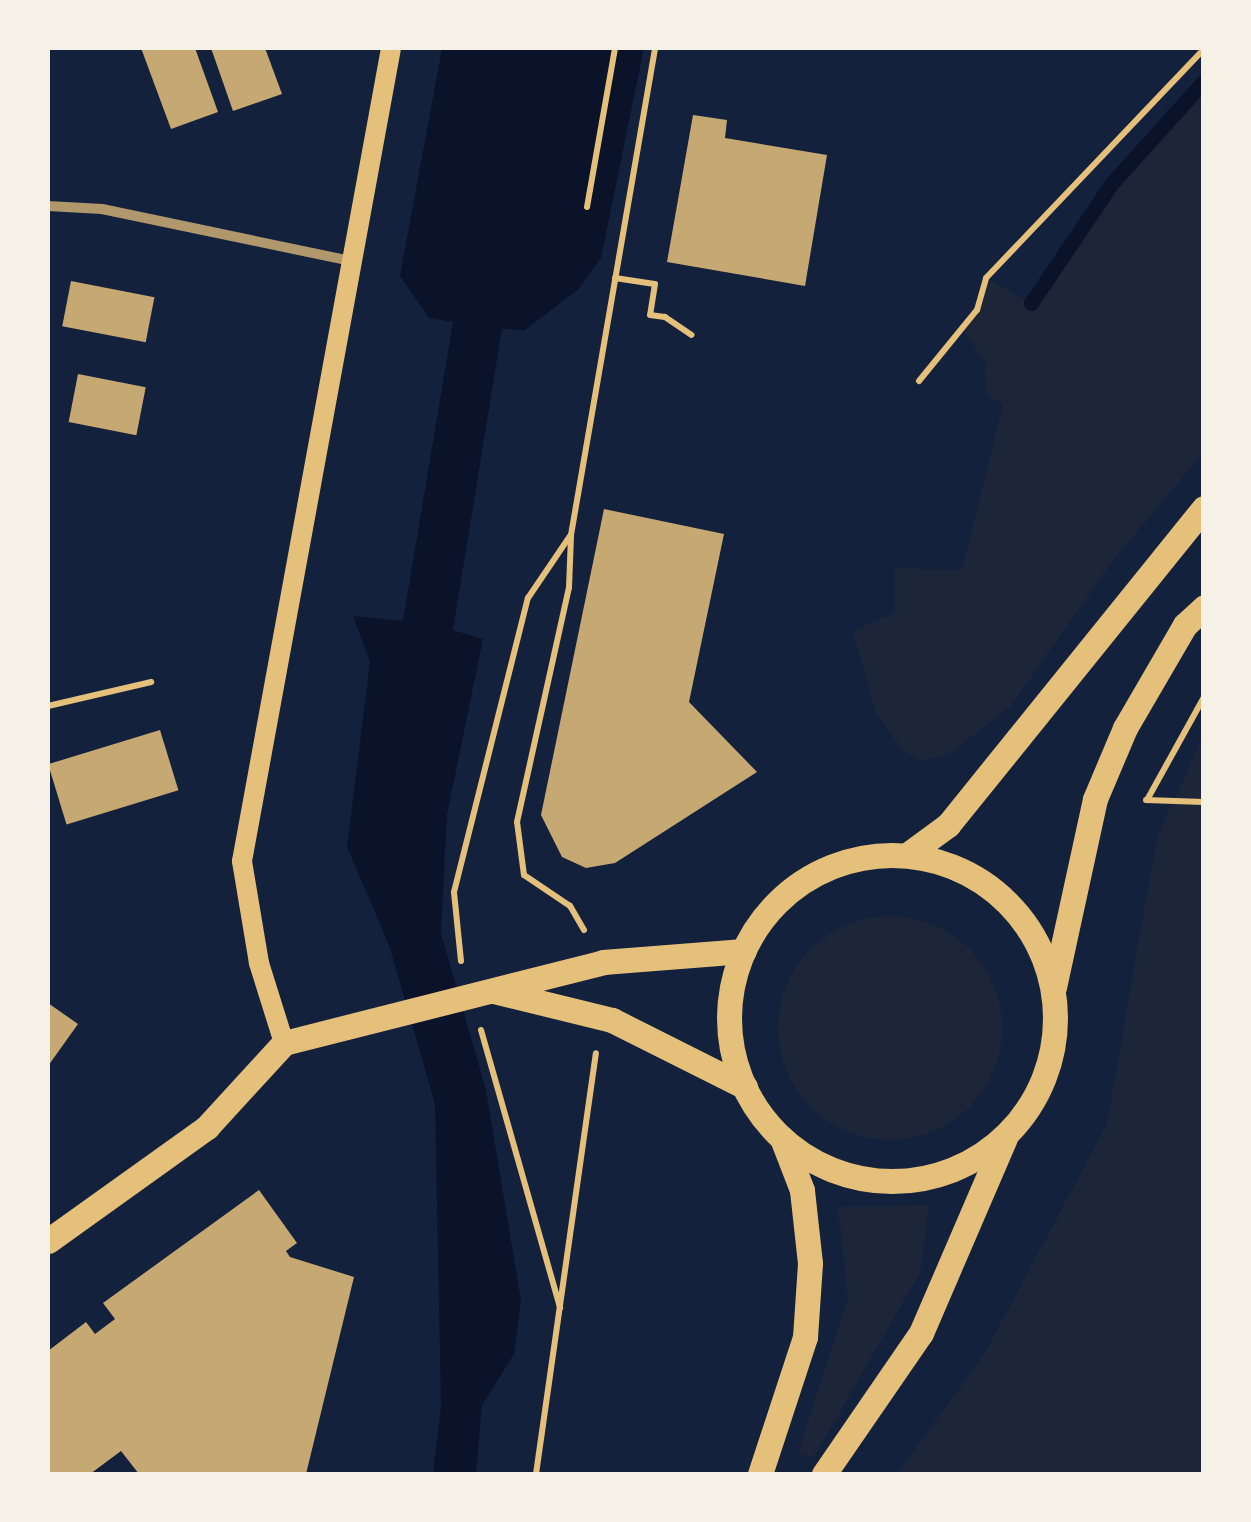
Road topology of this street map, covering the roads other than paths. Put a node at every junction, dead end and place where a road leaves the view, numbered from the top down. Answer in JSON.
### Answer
{"nodes":[{"id":1,"x":391,"y":48,"type":"edge"},
{"id":2,"x":48,"y":206,"type":"edge"},
{"id":3,"x":352,"y":261,"type":"junction"},
{"id":4,"x":1204,"y":508,"type":"edge"},
{"id":5,"x":1204,"y":606,"type":"edge"},
{"id":6,"x":907,"y":855,"type":"junction"},
{"id":7,"x":744,"y":951,"type":"junction"},
{"id":8,"x":487,"y":989,"type":"junction"},
{"id":9,"x":1054,"y":990,"type":"junction"},
{"id":10,"x":284,"y":1043,"type":"junction"},
{"id":11,"x":745,"y":1087,"type":"junction"},
{"id":12,"x":782,"y":1138,"type":"junction"},
{"id":13,"x":1004,"y":1138,"type":"junction"},
{"id":14,"x":48,"y":1242,"type":"edge"},
{"id":15,"x":760,"y":1474,"type":"edge"},
{"id":16,"x":824,"y":1474,"type":"edge"}],
"edges":[{"from":1,"to":3,"type":"main road"},
{"from":2,"to":3,"type":"street"},
{"from":3,"to":10,"type":"main road"},
{"from":4,"to":6,"type":"main road"},
{"from":5,"to":9,"type":"main road"},
{"from":6,"to":7,"type":"main road"},
{"from":6,"to":9,"type":"main road"},
{"from":7,"to":8,"type":"main road"},
{"from":7,"to":11,"type":"main road"},
{"from":8,"to":10,"type":"main road"},
{"from":8,"to":11,"type":"main road"},
{"from":9,"to":13,"type":"main road"},
{"from":10,"to":14,"type":"main road"},
{"from":11,"to":12,"type":"main road"},
{"from":12,"to":13,"type":"main road"},
{"from":12,"to":15,"type":"main road"},
{"from":13,"to":16,"type":"main road"}]}
